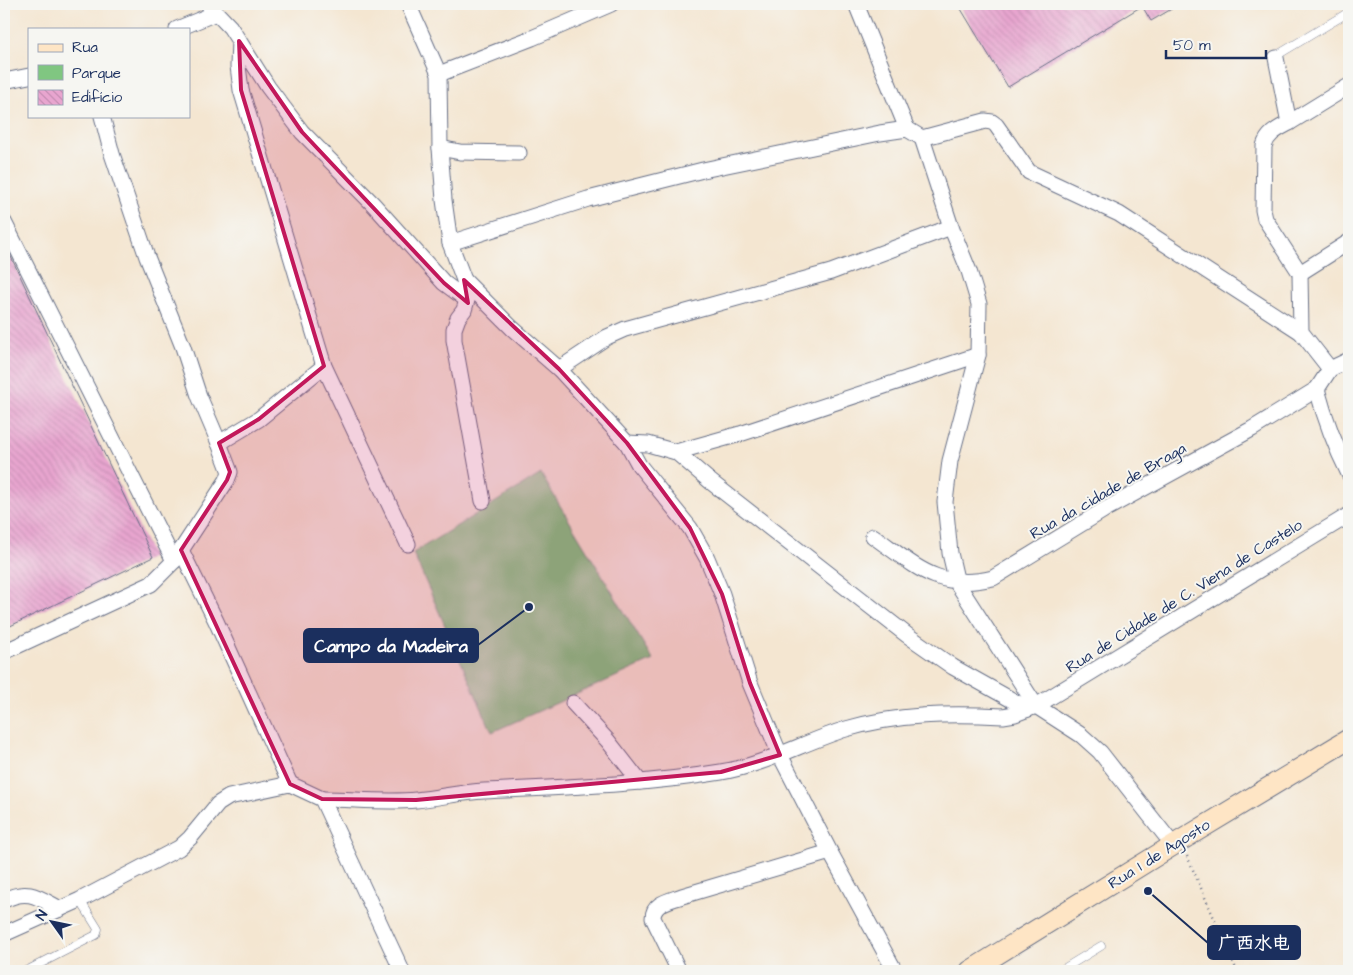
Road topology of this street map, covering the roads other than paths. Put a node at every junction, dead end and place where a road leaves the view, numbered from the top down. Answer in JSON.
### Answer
{"nodes":[{"id":1,"x":408,"y":4,"type":"edge"},
{"id":2,"x":611,"y":4,"type":"edge"},
{"id":3,"x":856,"y":4,"type":"edge"},
{"id":4,"x":212,"y":8,"type":"edge"},
{"id":5,"x":1349,"y":12,"type":"edge"},
{"id":6,"x":179,"y":28,"type":"edge"},
{"id":7,"x":239,"y":41,"type":"junction"},
{"id":8,"x":1276,"y":58,"type":"joint"},
{"id":9,"x":439,"y":74,"type":"junction"},
{"id":10,"x":28,"y":76,"type":"edge"},
{"id":11,"x":4,"y":81,"type":"edge"},
{"id":12,"x":1349,"y":86,"type":"edge"},
{"id":13,"x":103,"y":118,"type":"edge"},
{"id":14,"x":1289,"y":123,"type":"junction"},
{"id":15,"x":907,"y":129,"type":"junction"},
{"id":16,"x":922,"y":138,"type":"junction"},
{"id":17,"x":440,"y":148,"type":"junction"},
{"id":18,"x":519,"y":153,"type":"dead end"},
{"id":19,"x":4,"y":222,"type":"edge"},
{"id":20,"x":952,"y":227,"type":"junction"},
{"id":21,"x":1349,"y":242,"type":"edge"},
{"id":22,"x":450,"y":243,"type":"junction"},
{"id":23,"x":1300,"y":273,"type":"junction"},
{"id":24,"x":464,"y":280,"type":"junction"},
{"id":25,"x":468,"y":300,"type":"junction"},
{"id":26,"x":1301,"y":332,"type":"junction"},
{"id":27,"x":978,"y":354,"type":"junction"},
{"id":28,"x":1349,"y":360,"type":"edge"},
{"id":29,"x":324,"y":366,"type":"junction"},
{"id":30,"x":559,"y":369,"type":"junction"},
{"id":31,"x":1330,"y":369,"type":"junction"},
{"id":32,"x":1317,"y":389,"type":"junction"},
{"id":33,"x":219,"y":443,"type":"junction"},
{"id":34,"x":627,"y":443,"type":"junction"},
{"id":35,"x":676,"y":452,"type":"junction"},
{"id":36,"x":1349,"y":474,"type":"edge"},
{"id":37,"x":483,"y":501,"type":"dead end"},
{"id":38,"x":1349,"y":515,"type":"edge"},
{"id":39,"x":873,"y":536,"type":"dead end"},
{"id":40,"x":408,"y":544,"type":"dead end"},
{"id":41,"x":178,"y":555,"type":"junction"},
{"id":42,"x":957,"y":583,"type":"junction"},
{"id":43,"x":4,"y":652,"type":"edge"},
{"id":44,"x":572,"y":703,"type":"dead end"},
{"id":45,"x":1032,"y":708,"type":"junction"},
{"id":46,"x":1349,"y":740,"type":"edge"},
{"id":47,"x":780,"y":755,"type":"junction"},
{"id":48,"x":640,"y":782,"type":"junction"},
{"id":49,"x":290,"y":784,"type":"junction"},
{"id":50,"x":322,"y":799,"type":"junction"},
{"id":51,"x":1176,"y":843,"type":"junction"},
{"id":52,"x":830,"y":852,"type":"junction"},
{"id":53,"x":4,"y":900,"type":"edge"},
{"id":54,"x":80,"y":900,"type":"junction"},
{"id":55,"x":60,"y":909,"type":"junction"},
{"id":56,"x":4,"y":934,"type":"edge"},
{"id":57,"x":1101,"y":946,"type":"dead end"},
{"id":58,"x":26,"y":971,"type":"edge"},
{"id":59,"x":402,"y":971,"type":"edge"},
{"id":60,"x":679,"y":971,"type":"edge"},
{"id":61,"x":896,"y":971,"type":"edge"},
{"id":62,"x":970,"y":971,"type":"edge"},
{"id":63,"x":1060,"y":971,"type":"edge"}],
"edges":[{"from":1,"to":9,"type":"street"},
{"from":2,"to":9,"type":"street"},
{"from":3,"to":15,"type":"street"},
{"from":4,"to":6,"type":"street"},
{"from":4,"to":7,"type":"street"},
{"from":5,"to":8,"type":"lane"},
{"from":7,"to":25,"type":"street"},
{"from":7,"to":29,"type":"street"},
{"from":8,"to":14,"type":"street"},
{"from":9,"to":17,"type":"street"},
{"from":10,"to":11,"type":"street"},
{"from":12,"to":14,"type":"street"},
{"from":13,"to":33,"type":"street"},
{"from":14,"to":23,"type":"street"},
{"from":15,"to":16,"type":"street"},
{"from":15,"to":22,"type":"street"},
{"from":16,"to":20,"type":"street"},
{"from":16,"to":26,"type":"street"},
{"from":17,"to":18,"type":"street"},
{"from":17,"to":22,"type":"street"},
{"from":19,"to":41,"type":"street"},
{"from":20,"to":27,"type":"street"},
{"from":20,"to":30,"type":"street"},
{"from":21,"to":23,"type":"street"},
{"from":22,"to":24,"type":"street"},
{"from":23,"to":26,"type":"street"},
{"from":24,"to":25,"type":"street"},
{"from":24,"to":30,"type":"street"},
{"from":25,"to":37,"type":"street"},
{"from":26,"to":31,"type":"street"},
{"from":27,"to":35,"type":"street"},
{"from":27,"to":42,"type":"street"},
{"from":28,"to":31,"type":"street"},
{"from":29,"to":33,"type":"street"},
{"from":29,"to":40,"type":"street"},
{"from":30,"to":34,"type":"street"},
{"from":31,"to":32,"type":"street","name":"Rua da cidade de Braga"},
{"from":32,"to":36,"type":"street"},
{"from":32,"to":42,"type":"street","name":"Rua da cidade de Braga"},
{"from":33,"to":41,"type":"street"},
{"from":34,"to":35,"type":"street"},
{"from":34,"to":47,"type":"street"},
{"from":35,"to":45,"type":"street"},
{"from":38,"to":45,"type":"street","name":"Rua de Cidade de C. Viena de Castelo"},
{"from":39,"to":42,"type":"street","name":"Rua da cidade de Braga"},
{"from":41,"to":43,"type":"street"},
{"from":41,"to":49,"type":"street"},
{"from":42,"to":45,"type":"street"},
{"from":44,"to":48,"type":"street"},
{"from":45,"to":47,"type":"street","name":"Rua de Cidade de C. Viena de Castelo"},
{"from":45,"to":51,"type":"street"},
{"from":46,"to":51,"type":"main road","name":"Rua 1 de Agosto"},
{"from":47,"to":48,"type":"street","name":"Rua de Cidade de C. Viena de Castelo"},
{"from":47,"to":52,"type":"street"},
{"from":48,"to":50,"type":"street","name":"Rua de Cidade de C. Viena de Castelo"},
{"from":49,"to":50,"type":"street"},
{"from":49,"to":54,"type":"street"},
{"from":50,"to":59,"type":"street"},
{"from":51,"to":62,"type":"main road","name":"Rua 1 de Agosto"},
{"from":52,"to":60,"type":"street"},
{"from":52,"to":61,"type":"street"},
{"from":53,"to":55,"type":"street"},
{"from":54,"to":55,"type":"street"},
{"from":54,"to":58,"type":"lane"},
{"from":55,"to":56,"type":"street"},
{"from":57,"to":63,"type":"lane"}]}
